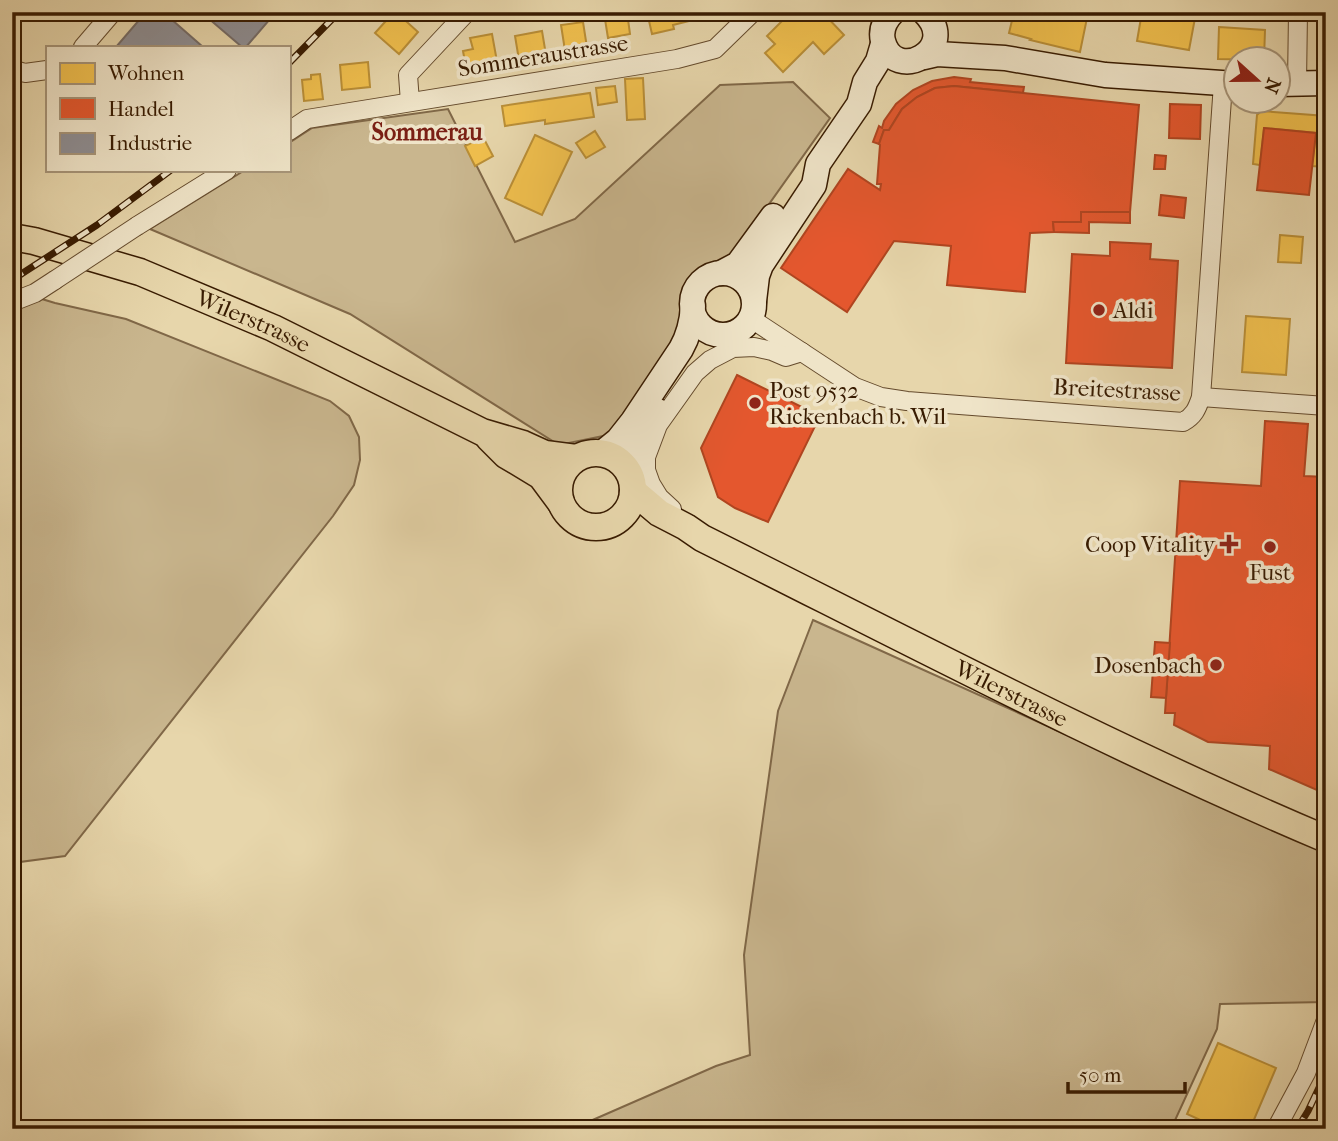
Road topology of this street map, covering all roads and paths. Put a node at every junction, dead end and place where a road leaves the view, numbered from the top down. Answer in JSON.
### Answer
{"nodes":[{"id":1,"x":113,"y":12,"type":"edge"},
{"id":2,"x":467,"y":12,"type":"edge"},
{"id":3,"x":753,"y":12,"type":"edge"},
{"id":4,"x":893,"y":12,"type":"edge"},
{"id":5,"x":1298,"y":12,"type":"edge"},
{"id":6,"x":929,"y":19,"type":"edge"},
{"id":7,"x":880,"y":30,"type":"edge"},
{"id":8,"x":84,"y":46,"type":"edge"},
{"id":9,"x":1292,"y":55,"type":"edge"},
{"id":10,"x":1004,"y":58,"type":"junction"},
{"id":11,"x":914,"y":59,"type":"junction"},
{"id":12,"x":12,"y":69,"type":"edge"},
{"id":13,"x":46,"y":69,"type":"edge"},
{"id":14,"x":1222,"y":83,"type":"edge"},
{"id":15,"x":1326,"y":83,"type":"edge"},
{"id":16,"x":1292,"y":84,"type":"edge"},
{"id":17,"x":410,"y":102,"type":"junction"},
{"id":18,"x":859,"y":104,"type":"junction"},
{"id":19,"x":1227,"y":116,"type":"edge"},
{"id":20,"x":290,"y":130,"type":"edge"},
{"id":21,"x":818,"y":164,"type":"junction"},
{"id":22,"x":224,"y":172,"type":"edge"},
{"id":23,"x":12,"y":237,"type":"edge"},
{"id":24,"x":721,"y":273,"type":"junction"},
{"id":25,"x":12,"y":302,"type":"edge"},
{"id":26,"x":692,"y":306,"type":"junction"},
{"id":27,"x":752,"y":310,"type":"junction"},
{"id":28,"x":726,"y":335,"type":"junction"},
{"id":29,"x":802,"y":352,"type":"junction"},
{"id":30,"x":1201,"y":397,"type":"junction"},
{"id":31,"x":1326,"y":405,"type":"edge"},
{"id":32,"x":482,"y":432,"type":"junction"},
{"id":33,"x":589,"y":456,"type":"junction"},
{"id":34,"x":631,"y":482,"type":"junction"},
{"id":35,"x":561,"y":503,"type":"junction"},
{"id":36,"x":618,"y":520,"type":"junction"},
{"id":37,"x":702,"y":538,"type":"junction"},
{"id":38,"x":1326,"y":839,"type":"edge"},
{"id":39,"x":1326,"y":1020,"type":"edge"},
{"id":40,"x":1276,"y":1129,"type":"edge"}],
"edges":[{"from":1,"to":8,"type":"street"},
{"from":2,"to":17,"type":"street","name":"Sommeraustrasse"},
{"from":3,"to":17,"type":"street","name":"Sommeraustrasse"},
{"from":4,"to":7,"type":"main road"},
{"from":5,"to":9,"type":"street"},
{"from":6,"to":10,"type":"main road"},
{"from":6,"to":11,"type":"main road"},
{"from":7,"to":11,"type":"main road"},
{"from":7,"to":18,"type":"main road"},
{"from":10,"to":11,"type":"main road"},
{"from":10,"to":14,"type":"main road"},
{"from":11,"to":18,"type":"main road"},
{"from":12,"to":13,"type":"street"},
{"from":15,"to":16,"type":"main road"},
{"from":17,"to":20,"type":"street","name":"Sommeraustrasse"},
{"from":18,"to":21,"type":"main road"},
{"from":19,"to":30,"type":"street","name":"Breitestrasse"},
{"from":21,"to":24,"type":"main road"},
{"from":21,"to":27,"type":"main road"},
{"from":22,"to":25,"type":"street","bridge":true},
{"from":23,"to":32,"type":"main road","name":"Wilerstrasse"},
{"from":24,"to":26,"type":"main road"},
{"from":24,"to":27,"type":"main road"},
{"from":26,"to":28,"type":"main road"},
{"from":26,"to":33,"type":"main road"},
{"from":27,"to":28,"type":"main road"},
{"from":27,"to":29,"type":"street","name":"Breitestrasse"},
{"from":28,"to":34,"type":"main road"},
{"from":29,"to":30,"type":"street","name":"Breitestrasse"},
{"from":29,"to":37,"type":"street"},
{"from":30,"to":31,"type":"street"},
{"from":32,"to":33,"type":"main road","name":"Wilerstrasse"},
{"from":32,"to":35,"type":"main road","name":"Wilerstrasse"},
{"from":33,"to":34,"type":"main road"},
{"from":33,"to":35,"type":"main road"},
{"from":34,"to":36,"type":"main road"},
{"from":34,"to":37,"type":"main road","name":"Wilerstrasse"},
{"from":35,"to":36,"type":"main road"},
{"from":36,"to":37,"type":"main road","name":"Wilerstrasse"},
{"from":37,"to":38,"type":"main road","name":"Wilerstrasse"},
{"from":39,"to":40,"type":"street"}]}
